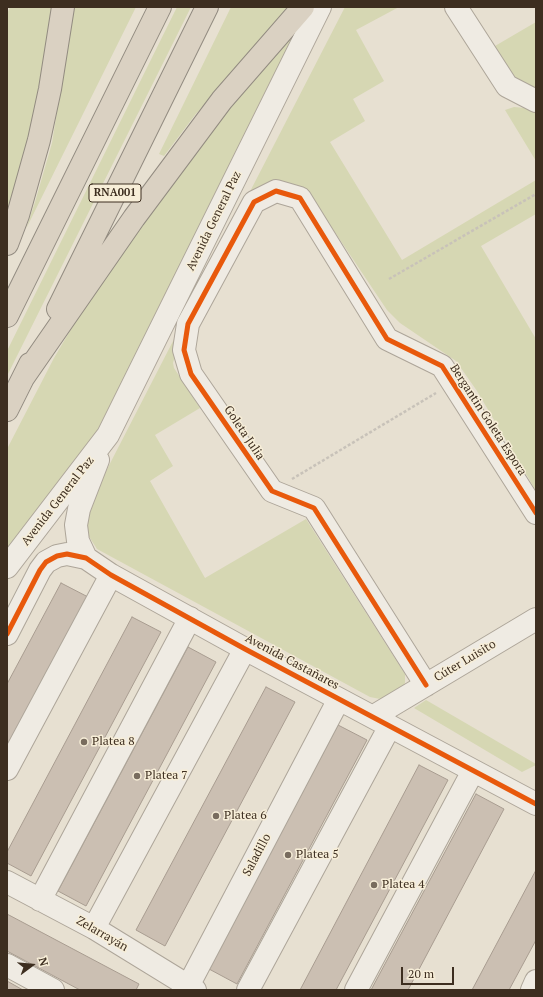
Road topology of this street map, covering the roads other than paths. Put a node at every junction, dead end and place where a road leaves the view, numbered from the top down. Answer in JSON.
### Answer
{"nodes":[{"id":1,"x":63,"y":7,"type":"edge"},
{"id":2,"x":160,"y":7,"type":"edge"},
{"id":3,"x":208,"y":7,"type":"edge"},
{"id":4,"x":303,"y":7,"type":"edge"},
{"id":5,"x":320,"y":7,"type":"edge"},
{"id":6,"x":456,"y":7,"type":"edge"},
{"id":7,"x":536,"y":101,"type":"edge"},
{"id":8,"x":300,"y":198,"type":"joint"},
{"id":9,"x":7,"y":244,"type":"edge"},
{"id":10,"x":7,"y":316,"type":"edge"},
{"id":11,"x":23,"y":378,"type":"junction"},
{"id":12,"x":7,"y":410,"type":"edge"},
{"id":13,"x":108,"y":435,"type":"junction"},
{"id":14,"x":536,"y":513,"type":"edge"},
{"id":15,"x":86,"y":558,"type":"junction"},
{"id":16,"x":7,"y":567,"type":"edge"},
{"id":17,"x":111,"y":575,"type":"junction"},
{"id":18,"x":190,"y":618,"type":"junction"},
{"id":19,"x":536,"y":619,"type":"edge"},
{"id":20,"x":7,"y":634,"type":"edge"},
{"id":21,"x":245,"y":649,"type":"junction"},
{"id":22,"x":426,"y":685,"type":"junction"},
{"id":23,"x":338,"y":699,"type":"junction"},
{"id":24,"x":382,"y":721,"type":"junction"},
{"id":25,"x":7,"y":769,"type":"edge"},
{"id":26,"x":473,"y":771,"type":"junction"},
{"id":27,"x":536,"y":804,"type":"edge"},
{"id":28,"x":7,"y":882,"type":"edge"},
{"id":29,"x":40,"y":900,"type":"junction"},
{"id":30,"x":94,"y":928,"type":"junction"},
{"id":31,"x":7,"y":965,"type":"edge"},
{"id":32,"x":536,"y":981,"type":"edge"},
{"id":33,"x":190,"y":989,"type":"edge"},
{"id":34,"x":53,"y":990,"type":"edge"},
{"id":35,"x":248,"y":990,"type":"edge"},
{"id":36,"x":356,"y":990,"type":"edge"},
{"id":37,"x":532,"y":990,"type":"edge"}],
"edges":[{"from":1,"to":9,"type":"highway"},
{"from":2,"to":10,"type":"highway","number":"RNA001"},
{"from":3,"to":11,"type":"highway","number":"RNA001"},
{"from":4,"to":11,"type":"highway"},
{"from":5,"to":13,"type":"street","name":"Avenida General Paz"},
{"from":6,"to":7,"type":"street"},
{"from":8,"to":14,"type":"street","name":"Bergantin Goleta Espora"},
{"from":8,"to":22,"type":"street","name":"Goleta Julia"},
{"from":11,"to":12,"type":"highway","number":"RNA001"},
{"from":13,"to":15,"type":"street","name":"Avenida General Paz"},
{"from":13,"to":16,"type":"street","name":"Avenida General Paz"},
{"from":15,"to":17,"type":"street","name":"Avenida Castañares"},
{"from":15,"to":20,"type":"street","name":"Avenida Castañares"},
{"from":17,"to":18,"type":"street","name":"Avenida Castañares"},
{"from":17,"to":25,"type":"street"},
{"from":18,"to":21,"type":"street","name":"Avenida Castañares"},
{"from":18,"to":29,"type":"street"},
{"from":19,"to":22,"type":"street","name":"Cúter Luisito"},
{"from":21,"to":23,"type":"street","name":"Avenida Castañares"},
{"from":21,"to":30,"type":"street"},
{"from":22,"to":24,"type":"street","name":"Cúter Luisito"},
{"from":23,"to":24,"type":"street","name":"Avenida Castañares"},
{"from":23,"to":33,"type":"street","name":"Saladillo"},
{"from":24,"to":26,"type":"street","name":"Avenida Castañares"},
{"from":24,"to":35,"type":"street"},
{"from":26,"to":27,"type":"street","name":"Avenida Castañares"},
{"from":26,"to":36,"type":"street"},
{"from":28,"to":29,"type":"street","name":"Zelarrayán"},
{"from":29,"to":30,"type":"street","name":"Zelarrayán"},
{"from":30,"to":33,"type":"street","name":"Zelarrayán"},
{"from":31,"to":34,"type":"street"},
{"from":32,"to":37,"type":"street"}]}
